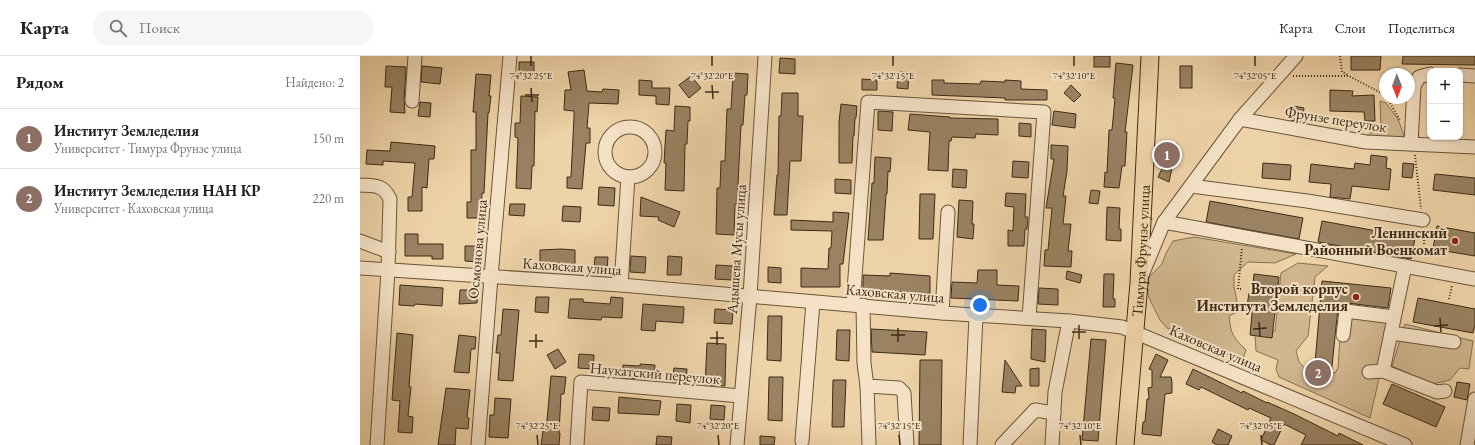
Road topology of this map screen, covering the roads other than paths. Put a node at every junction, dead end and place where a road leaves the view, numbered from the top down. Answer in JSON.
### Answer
{"nodes":[{"id":1,"x":415,"y":56,"type":"edge"},
{"id":2,"x":510,"y":56,"type":"edge"},
{"id":3,"x":766,"y":56,"type":"edge"},
{"id":4,"x":1150,"y":56,"type":"edge"},
{"id":5,"x":1296,"y":56,"type":"edge"},
{"id":6,"x":1427,"y":75,"type":"edge"},
{"id":7,"x":1463,"y":75,"type":"edge"},
{"id":8,"x":1475,"y":76,"type":"edge"},
{"id":9,"x":412,"y":101,"type":"dead end"},
{"id":10,"x":1240,"y":119,"type":"junction"},
{"id":11,"x":1411,"y":144,"type":"junction"},
{"id":12,"x":1475,"y":147,"type":"edge"},
{"id":13,"x":628,"y":177,"type":"dead end"},
{"id":14,"x":360,"y":185,"type":"edge"},
{"id":15,"x":1191,"y":186,"type":"junction"},
{"id":16,"x":948,"y":212,"type":"dead end"},
{"id":17,"x":1423,"y":220,"type":"road end"},
{"id":18,"x":1164,"y":222,"type":"junction"},
{"id":19,"x":360,"y":240,"type":"edge"},
{"id":20,"x":389,"y":252,"type":"junction"},
{"id":21,"x":1405,"y":266,"type":"junction"},
{"id":22,"x":360,"y":268,"type":"edge"},
{"id":23,"x":388,"y":270,"type":"junction"},
{"id":24,"x":491,"y":277,"type":"junction"},
{"id":25,"x":1475,"y":279,"type":"edge"},
{"id":26,"x":1138,"y":283,"type":"junction"},
{"id":27,"x":621,"y":285,"type":"junction"},
{"id":28,"x":750,"y":296,"type":"junction"},
{"id":29,"x":813,"y":302,"type":"junction"},
{"id":30,"x":858,"y":305,"type":"junction"},
{"id":31,"x":942,"y":313,"type":"junction"},
{"id":32,"x":976,"y":316,"type":"junction"},
{"id":33,"x":1393,"y":317,"type":"junction"},
{"id":34,"x":1029,"y":318,"type":"junction"},
{"id":35,"x":1069,"y":321,"type":"junction"},
{"id":36,"x":1134,"y":331,"type":"junction"},
{"id":37,"x":1391,"y":333,"type":"junction"},
{"id":38,"x":1343,"y":335,"type":"dead end"},
{"id":39,"x":1454,"y":342,"type":"dead end"},
{"id":40,"x":1383,"y":371,"type":"junction"},
{"id":41,"x":1369,"y":372,"type":"dead end"},
{"id":42,"x":867,"y":386,"type":"junction"},
{"id":43,"x":1445,"y":391,"type":"dead end"},
{"id":44,"x":741,"y":396,"type":"junction"},
{"id":45,"x":1475,"y":399,"type":"edge"},
{"id":46,"x":1054,"y":413,"type":"junction"},
{"id":47,"x":802,"y":441,"type":"dead end"},
{"id":48,"x":377,"y":445,"type":"edge"},
{"id":49,"x":478,"y":445,"type":"edge"},
{"id":50,"x":577,"y":445,"type":"edge"},
{"id":51,"x":737,"y":445,"type":"edge"},
{"id":52,"x":869,"y":445,"type":"edge"},
{"id":53,"x":907,"y":445,"type":"edge"},
{"id":54,"x":970,"y":445,"type":"edge"},
{"id":55,"x":1002,"y":445,"type":"edge"},
{"id":56,"x":1052,"y":445,"type":"edge"},
{"id":57,"x":1125,"y":445,"type":"edge"},
{"id":58,"x":1405,"y":445,"type":"edge"},
{"id":59,"x":1467,"y":445,"type":"edge"}],
"edges":[{"from":1,"to":9,"type":"street"},
{"from":2,"to":24,"type":"street","name":"Осмонова улица"},
{"from":3,"to":28,"type":"street","name":"Адышева Мусы улица"},
{"from":4,"to":26,"type":"main road","name":"Тимура Фрунзе улица"},
{"from":5,"to":10,"type":"street"},
{"from":6,"to":11,"type":"street"},
{"from":7,"to":8,"type":"street"},
{"from":10,"to":11,"type":"street","name":"Фрунзе переулок"},
{"from":10,"to":15,"type":"street"},
{"from":11,"to":12,"type":"street","name":"Фрунзе переулок"},
{"from":13,"to":27,"type":"street"},
{"from":14,"to":20,"type":"street"},
{"from":15,"to":17,"type":"street"},
{"from":15,"to":18,"type":"street"},
{"from":16,"to":31,"type":"street"},
{"from":18,"to":21,"type":"street","name":"Тимура Фрунзе улица"},
{"from":18,"to":26,"type":"street"},
{"from":19,"to":20,"type":"street"},
{"from":20,"to":23,"type":"street"},
{"from":21,"to":25,"type":"street","name":"Тимура Фрунзе улица"},
{"from":21,"to":33,"type":"street"},
{"from":22,"to":23,"type":"street","name":"Каховская улица"},
{"from":23,"to":24,"type":"street","name":"Каховская улица"},
{"from":23,"to":48,"type":"street"},
{"from":24,"to":27,"type":"street","name":"Каховская улица"},
{"from":24,"to":49,"type":"street","name":"Осмонова улица"},
{"from":26,"to":36,"type":"main road","name":"Тимура Фрунзе улица"},
{"from":27,"to":28,"type":"street","name":"Каховская улица"},
{"from":28,"to":29,"type":"street","name":"Каховская улица"},
{"from":28,"to":44,"type":"street","name":"Адышева Мусы улица"},
{"from":29,"to":30,"type":"street","name":"Каховская улица"},
{"from":29,"to":47,"type":"street"},
{"from":30,"to":31,"type":"street","name":"Каховская улица"},
{"from":30,"to":34,"type":"street"},
{"from":30,"to":42,"type":"street"},
{"from":31,"to":32,"type":"street","name":"Каховская улица"},
{"from":32,"to":34,"type":"street","name":"Каховская улица"},
{"from":32,"to":54,"type":"street"},
{"from":33,"to":37,"type":"street"},
{"from":33,"to":38,"type":"street"},
{"from":34,"to":35,"type":"street","name":"Каховская улица"},
{"from":35,"to":36,"type":"street","name":"Каховская улица"},
{"from":35,"to":46,"type":"street"},
{"from":36,"to":57,"type":"main road","name":"Тимура Фрунзе улица"},
{"from":36,"to":58,"type":"street","name":"Каховская улица"},
{"from":37,"to":39,"type":"street"},
{"from":37,"to":40,"type":"street"},
{"from":40,"to":41,"type":"street"},
{"from":40,"to":43,"type":"street"},
{"from":42,"to":52,"type":"street"},
{"from":42,"to":53,"type":"street"},
{"from":44,"to":50,"type":"street","name":"Наукатский переулок"},
{"from":44,"to":51,"type":"street","name":"Адышева Мусы улица"},
{"from":45,"to":59,"type":"street"},
{"from":46,"to":55,"type":"street"},
{"from":46,"to":56,"type":"street"}]}
